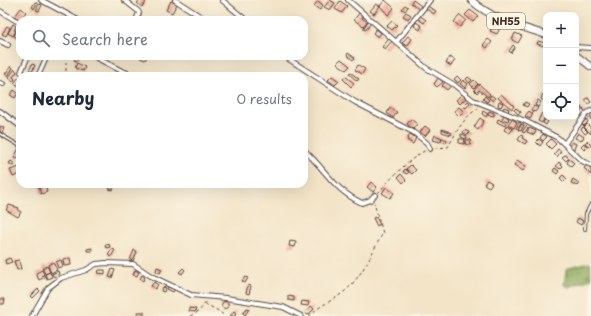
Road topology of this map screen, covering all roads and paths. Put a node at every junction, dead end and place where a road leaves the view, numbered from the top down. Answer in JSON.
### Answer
{"nodes":[{"id":1,"x":41,"y":0,"type":"edge"},
{"id":2,"x":124,"y":0,"type":"edge"},
{"id":3,"x":175,"y":0,"type":"edge"},
{"id":4,"x":222,"y":0,"type":"edge"},
{"id":5,"x":348,"y":0,"type":"edge"},
{"id":6,"x":430,"y":0,"type":"edge"},
{"id":7,"x":471,"y":0,"type":"edge"},
{"id":8,"x":0,"y":12,"type":"edge"},
{"id":9,"x":71,"y":16,"type":"edge"},
{"id":10,"x":138,"y":16,"type":"edge"},
{"id":11,"x":200,"y":16,"type":"edge"},
{"id":12,"x":241,"y":16,"type":"edge"},
{"id":13,"x":16,"y":21,"type":"edge"},
{"id":14,"x":543,"y":34,"type":"edge"},
{"id":15,"x":0,"y":41,"type":"edge"},
{"id":16,"x":397,"y":41,"type":"junction"},
{"id":17,"x":8,"y":45,"type":"dead end"},
{"id":18,"x":579,"y":47,"type":"edge"},
{"id":19,"x":591,"y":48,"type":"edge"},
{"id":20,"x":579,"y":57,"type":"edge"},
{"id":21,"x":26,"y":60,"type":"edge"},
{"id":22,"x":45,"y":60,"type":"edge"},
{"id":23,"x":66,"y":60,"type":"edge"},
{"id":24,"x":105,"y":60,"type":"edge"},
{"id":25,"x":290,"y":60,"type":"edge"},
{"id":26,"x":591,"y":67,"type":"edge"},
{"id":27,"x":21,"y":72,"type":"edge"},
{"id":28,"x":40,"y":72,"type":"edge"},
{"id":29,"x":66,"y":72,"type":"edge"},
{"id":30,"x":125,"y":72,"type":"edge"},
{"id":31,"x":484,"y":106,"type":"junction"},
{"id":32,"x":0,"y":111,"type":"edge"},
{"id":33,"x":591,"y":111,"type":"edge"},
{"id":34,"x":16,"y":123,"type":"edge"},
{"id":35,"x":0,"y":134,"type":"edge"},
{"id":36,"x":565,"y":143,"type":"junction"},
{"id":37,"x":16,"y":144,"type":"edge"},
{"id":38,"x":430,"y":149,"type":"junction"},
{"id":39,"x":308,"y":155,"type":"edge"},
{"id":40,"x":591,"y":165,"type":"edge"},
{"id":41,"x":375,"y":195,"type":"junction"},
{"id":42,"x":591,"y":204,"type":"edge"},
{"id":43,"x":586,"y":229,"type":"dead end"},
{"id":44,"x":207,"y":297,"type":"junction"},
{"id":45,"x":205,"y":304,"type":"junction"},
{"id":46,"x":32,"y":316,"type":"edge"},
{"id":47,"x":190,"y":316,"type":"edge"},
{"id":48,"x":225,"y":316,"type":"edge"},
{"id":49,"x":301,"y":316,"type":"edge"},
{"id":50,"x":309,"y":316,"type":"edge"}],
"edges":[{"from":1,"to":9,"type":"street"},
{"from":2,"to":10,"type":"street"},
{"from":3,"to":11,"type":"street"},
{"from":4,"to":12,"type":"street"},
{"from":5,"to":16,"type":"street"},
{"from":6,"to":16,"type":"street"},
{"from":7,"to":14,"type":"main road","number":"NH55"},
{"from":8,"to":13,"type":"street"},
{"from":15,"to":17,"type":"street"},
{"from":16,"to":31,"type":"street"},
{"from":18,"to":19,"type":"street"},
{"from":20,"to":26,"type":"main road"},
{"from":21,"to":27,"type":"street"},
{"from":22,"to":28,"type":"street"},
{"from":23,"to":29,"type":"path"},
{"from":24,"to":30,"type":"street"},
{"from":25,"to":38,"type":"street"},
{"from":31,"to":36,"type":"street"},
{"from":31,"to":38,"type":"path"},
{"from":32,"to":34,"type":"street"},
{"from":33,"to":36,"type":"street"},
{"from":35,"to":37,"type":"lane"},
{"from":36,"to":40,"type":"street"},
{"from":38,"to":41,"type":"path"},
{"from":39,"to":41,"type":"street"},
{"from":41,"to":50,"type":"path"},
{"from":42,"to":43,"type":"lane"},
{"from":44,"to":45,"type":"path"},
{"from":44,"to":46,"type":"street"},
{"from":44,"to":49,"type":"street"},
{"from":45,"to":47,"type":"path"},
{"from":45,"to":48,"type":"path"}]}
